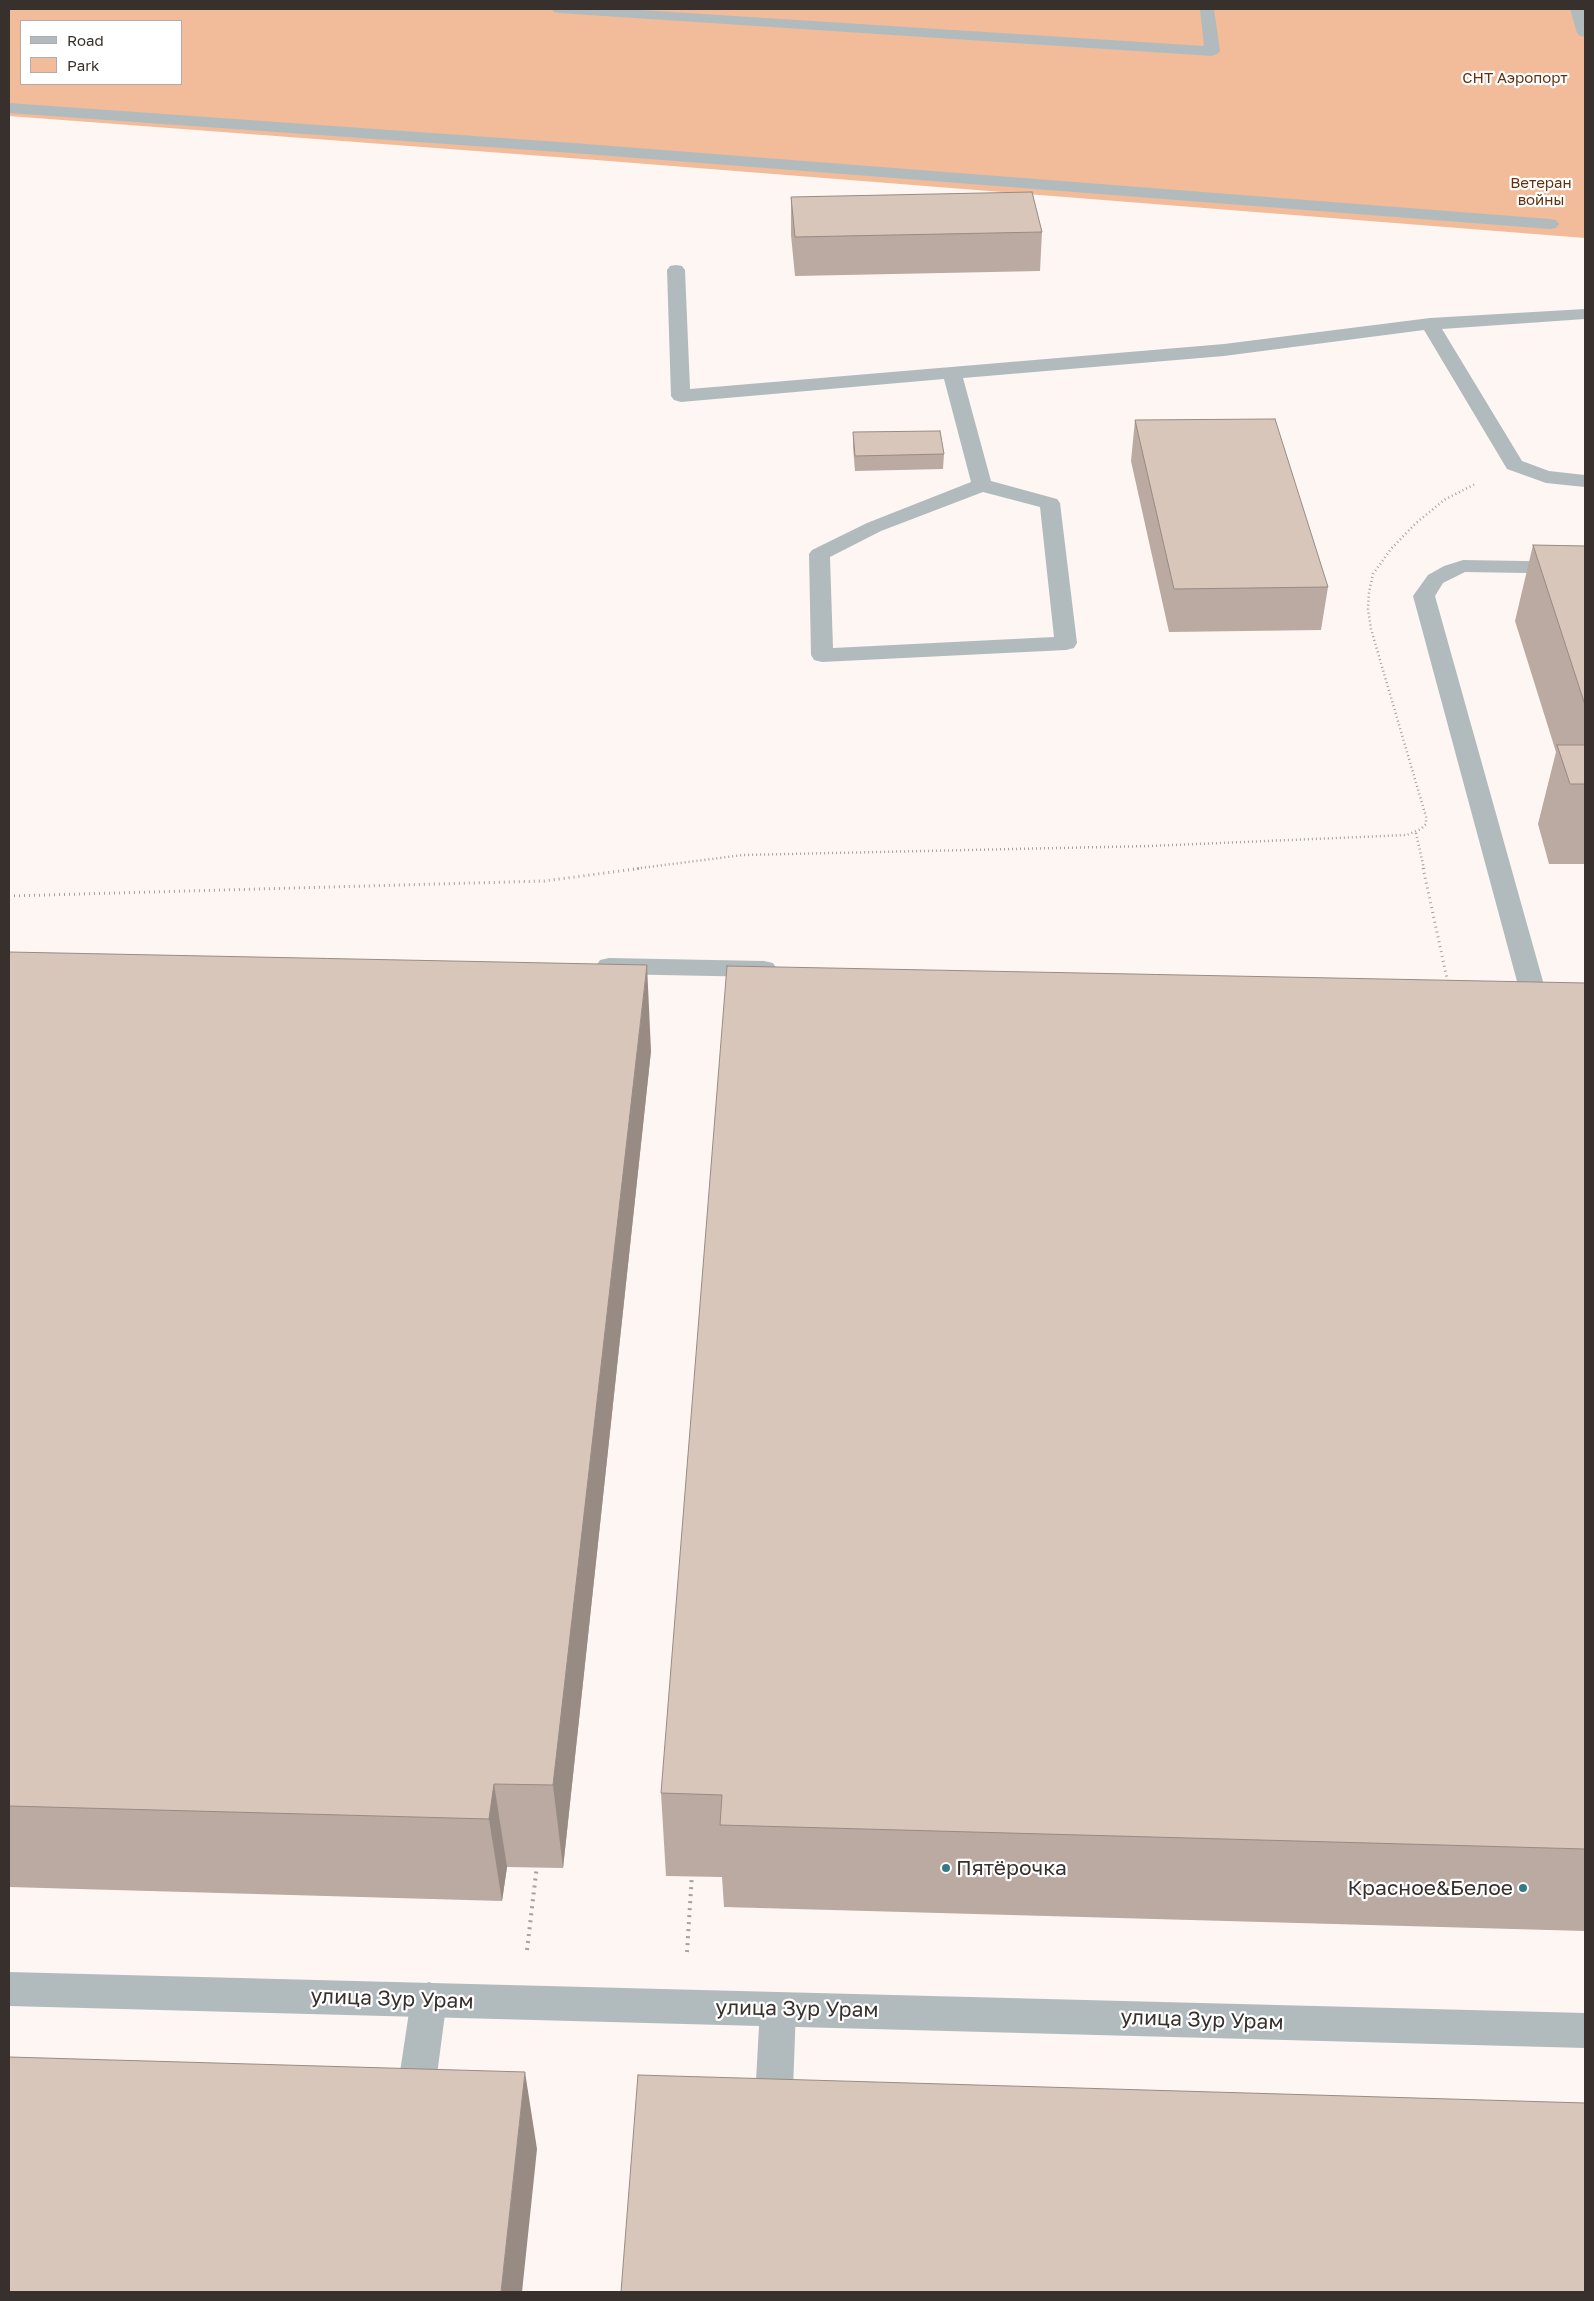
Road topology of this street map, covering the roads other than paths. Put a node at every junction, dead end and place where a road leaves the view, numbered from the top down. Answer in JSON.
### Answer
{"nodes":[{"id":1,"x":559,"y":9,"type":"edge"},
{"id":2,"x":1207,"y":9,"type":"edge"},
{"id":3,"x":1577,"y":9,"type":"edge"},
{"id":4,"x":1585,"y":33,"type":"edge"},
{"id":5,"x":9,"y":108,"type":"edge"},
{"id":6,"x":1550,"y":224,"type":"dead end"},
{"id":7,"x":676,"y":270,"type":"dead end"},
{"id":8,"x":1585,"y":314,"type":"edge"},
{"id":9,"x":1430,"y":324,"type":"junction"},
{"id":10,"x":952,"y":373,"type":"junction"},
{"id":11,"x":1585,"y":481,"type":"edge"},
{"id":12,"x":982,"y":485,"type":"junction"},
{"id":13,"x":1585,"y":568,"type":"edge"},
{"id":14,"x":584,"y":966,"type":"edge"},
{"id":15,"x":785,"y":970,"type":"edge"},
{"id":16,"x":1448,"y":983,"type":"edge"},
{"id":17,"x":1531,"y":985,"type":"junction"},
{"id":18,"x":1558,"y":985,"type":"edge"},
{"id":19,"x":9,"y":1988,"type":"edge"},
{"id":20,"x":429,"y":1999,"type":"junction"},
{"id":21,"x":778,"y":2008,"type":"junction"},
{"id":22,"x":1585,"y":2030,"type":"edge"},
{"id":23,"x":410,"y":2134,"type":"edge"},
{"id":24,"x":772,"y":2151,"type":"edge"}],
"edges":[{"from":1,"to":2,"type":"street"},
{"from":3,"to":4,"type":"street"},
{"from":5,"to":6,"type":"street"},
{"from":7,"to":10,"type":"street"},
{"from":8,"to":9,"type":"street"},
{"from":9,"to":10,"type":"street"},
{"from":9,"to":11,"type":"street"},
{"from":10,"to":12,"type":"street"},
{"from":12,"to":12,"type":"street"},
{"from":13,"to":17,"type":"street"},
{"from":14,"to":15,"type":"street"},
{"from":16,"to":17,"type":"street"},
{"from":17,"to":18,"type":"street"},
{"from":19,"to":20,"type":"street","name":"улица Зур Урам"},
{"from":20,"to":21,"type":"street","name":"улица Зур Урам"},
{"from":20,"to":23,"type":"street"},
{"from":21,"to":22,"type":"street","name":"улица Зур Урам"},
{"from":21,"to":24,"type":"street"}]}
